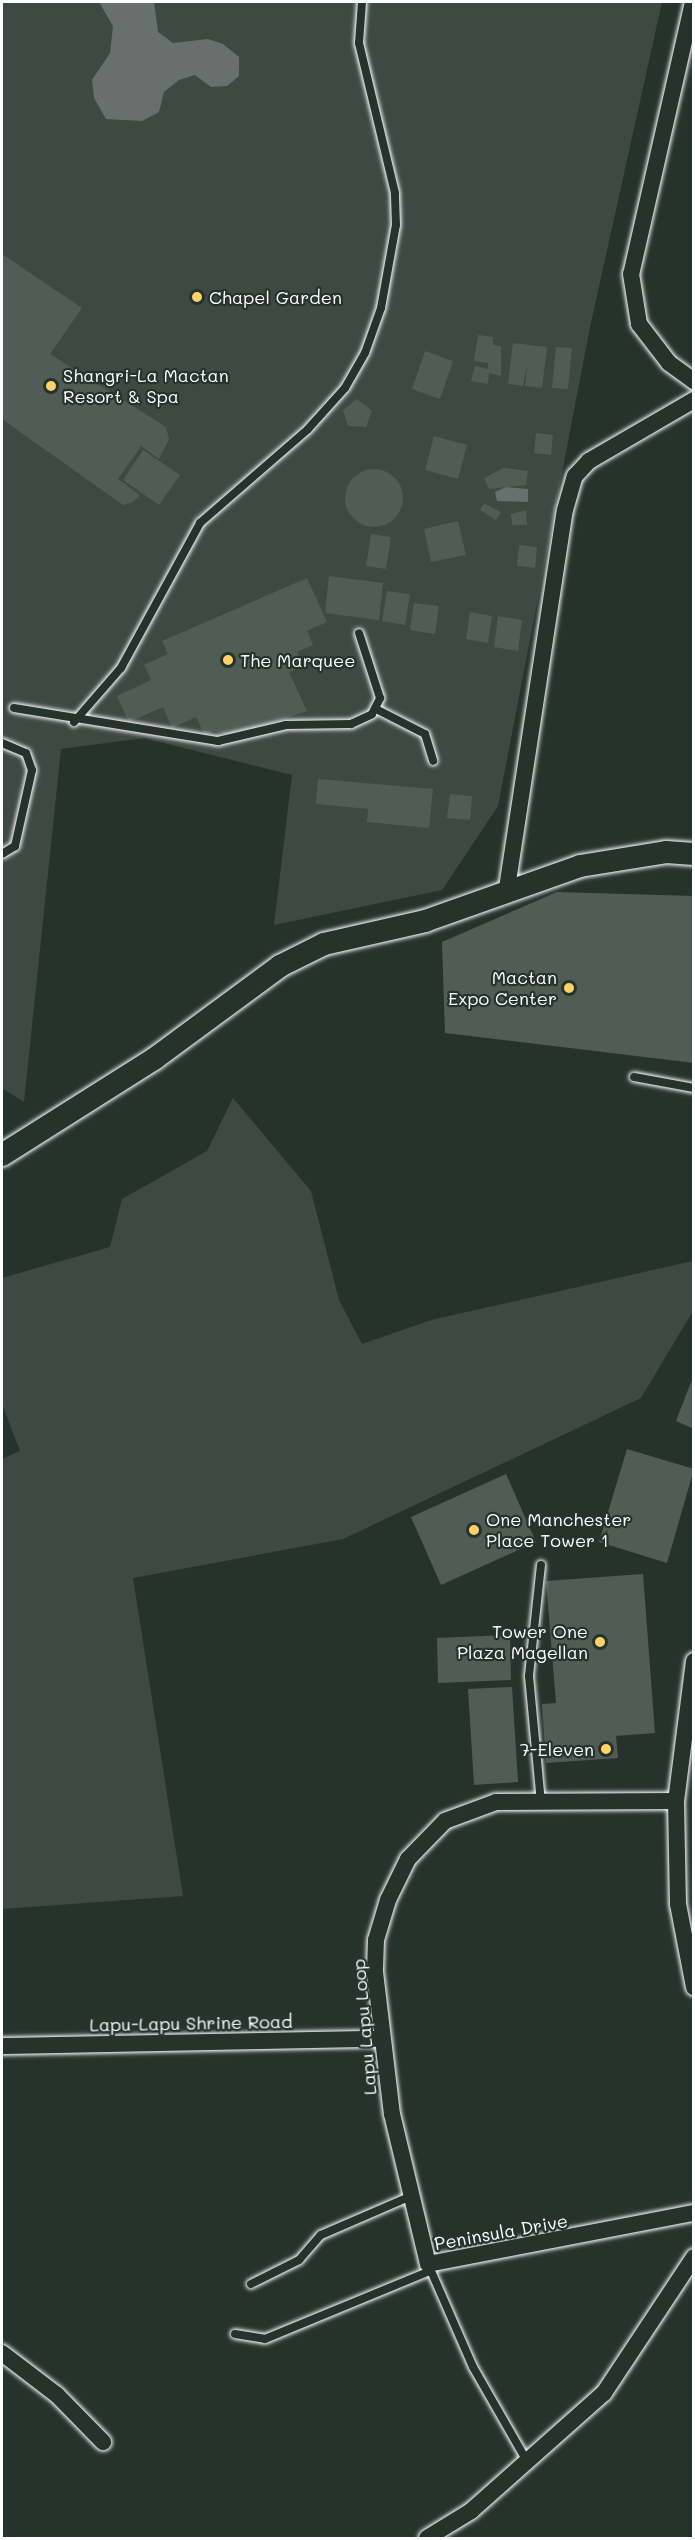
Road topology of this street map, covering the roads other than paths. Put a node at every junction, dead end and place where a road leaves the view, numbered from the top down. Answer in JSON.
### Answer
{"nodes":[{"id":1,"x":362,"y":2,"type":"edge"},
{"id":2,"x":693,"y":2,"type":"edge"},
{"id":3,"x":693,"y":381,"type":"edge"},
{"id":4,"x":693,"y":400,"type":"edge"},
{"id":5,"x":359,"y":633,"type":"dead end"},
{"id":6,"x":14,"y":708,"type":"dead end"},
{"id":7,"x":376,"y":709,"type":"junction"},
{"id":8,"x":74,"y":722,"type":"junction"},
{"id":9,"x":2,"y":742,"type":"edge"},
{"id":10,"x":433,"y":761,"type":"dead end"},
{"id":11,"x":2,"y":854,"type":"edge"},
{"id":12,"x":693,"y":854,"type":"edge"},
{"id":13,"x":507,"y":888,"type":"junction"},
{"id":14,"x":634,"y":1077,"type":"dead end"},
{"id":15,"x":693,"y":1088,"type":"edge"},
{"id":16,"x":2,"y":1155,"type":"edge"},
{"id":17,"x":541,"y":1565,"type":"dead end"},
{"id":18,"x":693,"y":1661,"type":"edge"},
{"id":19,"x":676,"y":1801,"type":"junction"},
{"id":20,"x":541,"y":1802,"type":"junction"},
{"id":21,"x":693,"y":1987,"type":"edge"},
{"id":22,"x":381,"y":2039,"type":"junction"},
{"id":23,"x":2,"y":2046,"type":"edge"},
{"id":24,"x":411,"y":2196,"type":"junction"},
{"id":25,"x":693,"y":2213,"type":"edge"},
{"id":26,"x":693,"y":2257,"type":"edge"},
{"id":27,"x":429,"y":2268,"type":"junction"},
{"id":28,"x":251,"y":2284,"type":"dead end"},
{"id":29,"x":235,"y":2334,"type":"dead end"},
{"id":30,"x":2,"y":2354,"type":"edge"},
{"id":31,"x":103,"y":2442,"type":"dead end"},
{"id":32,"x":528,"y":2464,"type":"junction"},
{"id":33,"x":427,"y":2538,"type":"edge"}],
"edges":[{"from":1,"to":8,"type":"lane"},
{"from":2,"to":3,"type":"street"},
{"from":4,"to":13,"type":"street"},
{"from":5,"to":7,"type":"lane"},
{"from":6,"to":8,"type":"lane"},
{"from":7,"to":8,"type":"lane"},
{"from":7,"to":10,"type":"lane"},
{"from":9,"to":11,"type":"lane"},
{"from":12,"to":13,"type":"street"},
{"from":13,"to":16,"type":"street"},
{"from":14,"to":15,"type":"lane"},
{"from":17,"to":20,"type":"lane"},
{"from":18,"to":19,"type":"street"},
{"from":19,"to":20,"type":"street","name":"Lapu Lapu Loop"},
{"from":19,"to":21,"type":"street"},
{"from":20,"to":22,"type":"street","name":"Lapu Lapu Loop"},
{"from":22,"to":23,"type":"street","name":"Lapu-Lapu Shrine Road"},
{"from":22,"to":24,"type":"street","name":"Lapu Lapu Loop"},
{"from":24,"to":27,"type":"street","name":"Lapu Lapu Loop"},
{"from":24,"to":28,"type":"lane"},
{"from":25,"to":27,"type":"street","name":"Peninsula Drive"},
{"from":26,"to":32,"type":"street"},
{"from":27,"to":29,"type":"lane"},
{"from":27,"to":32,"type":"lane","name":"Peninsula Drive"},
{"from":30,"to":31,"type":"street"},
{"from":32,"to":33,"type":"street"}]}
